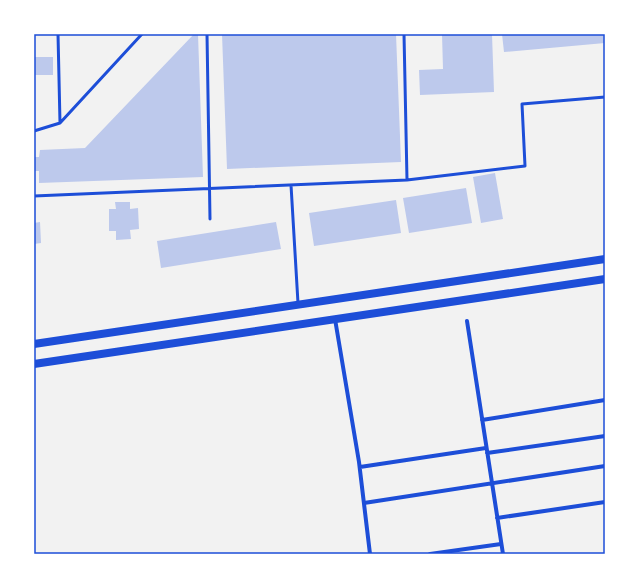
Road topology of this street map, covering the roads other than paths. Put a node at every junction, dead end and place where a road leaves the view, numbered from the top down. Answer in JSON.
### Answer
{"nodes":[{"id":1,"x":58,"y":34,"type":"edge"},
{"id":2,"x":142,"y":34,"type":"edge"},
{"id":3,"x":206,"y":34,"type":"edge"},
{"id":4,"x":404,"y":34,"type":"edge"},
{"id":5,"x":605,"y":96,"type":"edge"},
{"id":6,"x":60,"y":123,"type":"junction"},
{"id":7,"x":34,"y":131,"type":"edge"},
{"id":8,"x":407,"y":180,"type":"junction"},
{"id":9,"x":291,"y":185,"type":"junction"},
{"id":10,"x":210,"y":189,"type":"junction"},
{"id":11,"x":34,"y":196,"type":"edge"},
{"id":12,"x":210,"y":219,"type":"dead end"},
{"id":13,"x":605,"y":259,"type":"edge"},
{"id":14,"x":605,"y":279,"type":"edge"},
{"id":15,"x":298,"y":305,"type":"junction"},
{"id":16,"x":335,"y":319,"type":"junction"},
{"id":17,"x":467,"y":321,"type":"dead end"},
{"id":18,"x":34,"y":344,"type":"edge"},
{"id":19,"x":34,"y":364,"type":"edge"},
{"id":20,"x":605,"y":400,"type":"edge"},
{"id":21,"x":482,"y":420,"type":"junction"},
{"id":22,"x":605,"y":436,"type":"edge"},
{"id":23,"x":486,"y":448,"type":"junction"},
{"id":24,"x":487,"y":453,"type":"junction"},
{"id":25,"x":605,"y":466,"type":"edge"},
{"id":26,"x":360,"y":467,"type":"junction"},
{"id":27,"x":492,"y":484,"type":"junction"},
{"id":28,"x":605,"y":502,"type":"edge"},
{"id":29,"x":364,"y":503,"type":"junction"},
{"id":30,"x":497,"y":518,"type":"junction"},
{"id":31,"x":501,"y":544,"type":"junction"},
{"id":32,"x":370,"y":554,"type":"edge"},
{"id":33,"x":430,"y":554,"type":"edge"},
{"id":34,"x":503,"y":554,"type":"edge"}],
"edges":[{"from":1,"to":6,"type":"lane"},
{"from":2,"to":6,"type":"lane"},
{"from":3,"to":10,"type":"lane"},
{"from":4,"to":8,"type":"lane"},
{"from":5,"to":8,"type":"lane"},
{"from":6,"to":7,"type":"lane"},
{"from":8,"to":9,"type":"lane"},
{"from":9,"to":10,"type":"lane"},
{"from":9,"to":15,"type":"lane"},
{"from":10,"to":11,"type":"lane"},
{"from":10,"to":12,"type":"lane"},
{"from":13,"to":15,"type":"main road"},
{"from":14,"to":16,"type":"main road"},
{"from":15,"to":18,"type":"main road"},
{"from":16,"to":19,"type":"main road"},
{"from":16,"to":26,"type":"street"},
{"from":17,"to":21,"type":"street"},
{"from":20,"to":21,"type":"street"},
{"from":21,"to":23,"type":"street"},
{"from":22,"to":24,"type":"street"},
{"from":23,"to":24,"type":"street"},
{"from":23,"to":26,"type":"street"},
{"from":24,"to":27,"type":"street"},
{"from":25,"to":27,"type":"street"},
{"from":26,"to":29,"type":"street"},
{"from":27,"to":29,"type":"street"},
{"from":27,"to":30,"type":"street"},
{"from":28,"to":30,"type":"street"},
{"from":29,"to":32,"type":"street"},
{"from":30,"to":31,"type":"street"},
{"from":31,"to":33,"type":"street"},
{"from":31,"to":34,"type":"street"}]}
